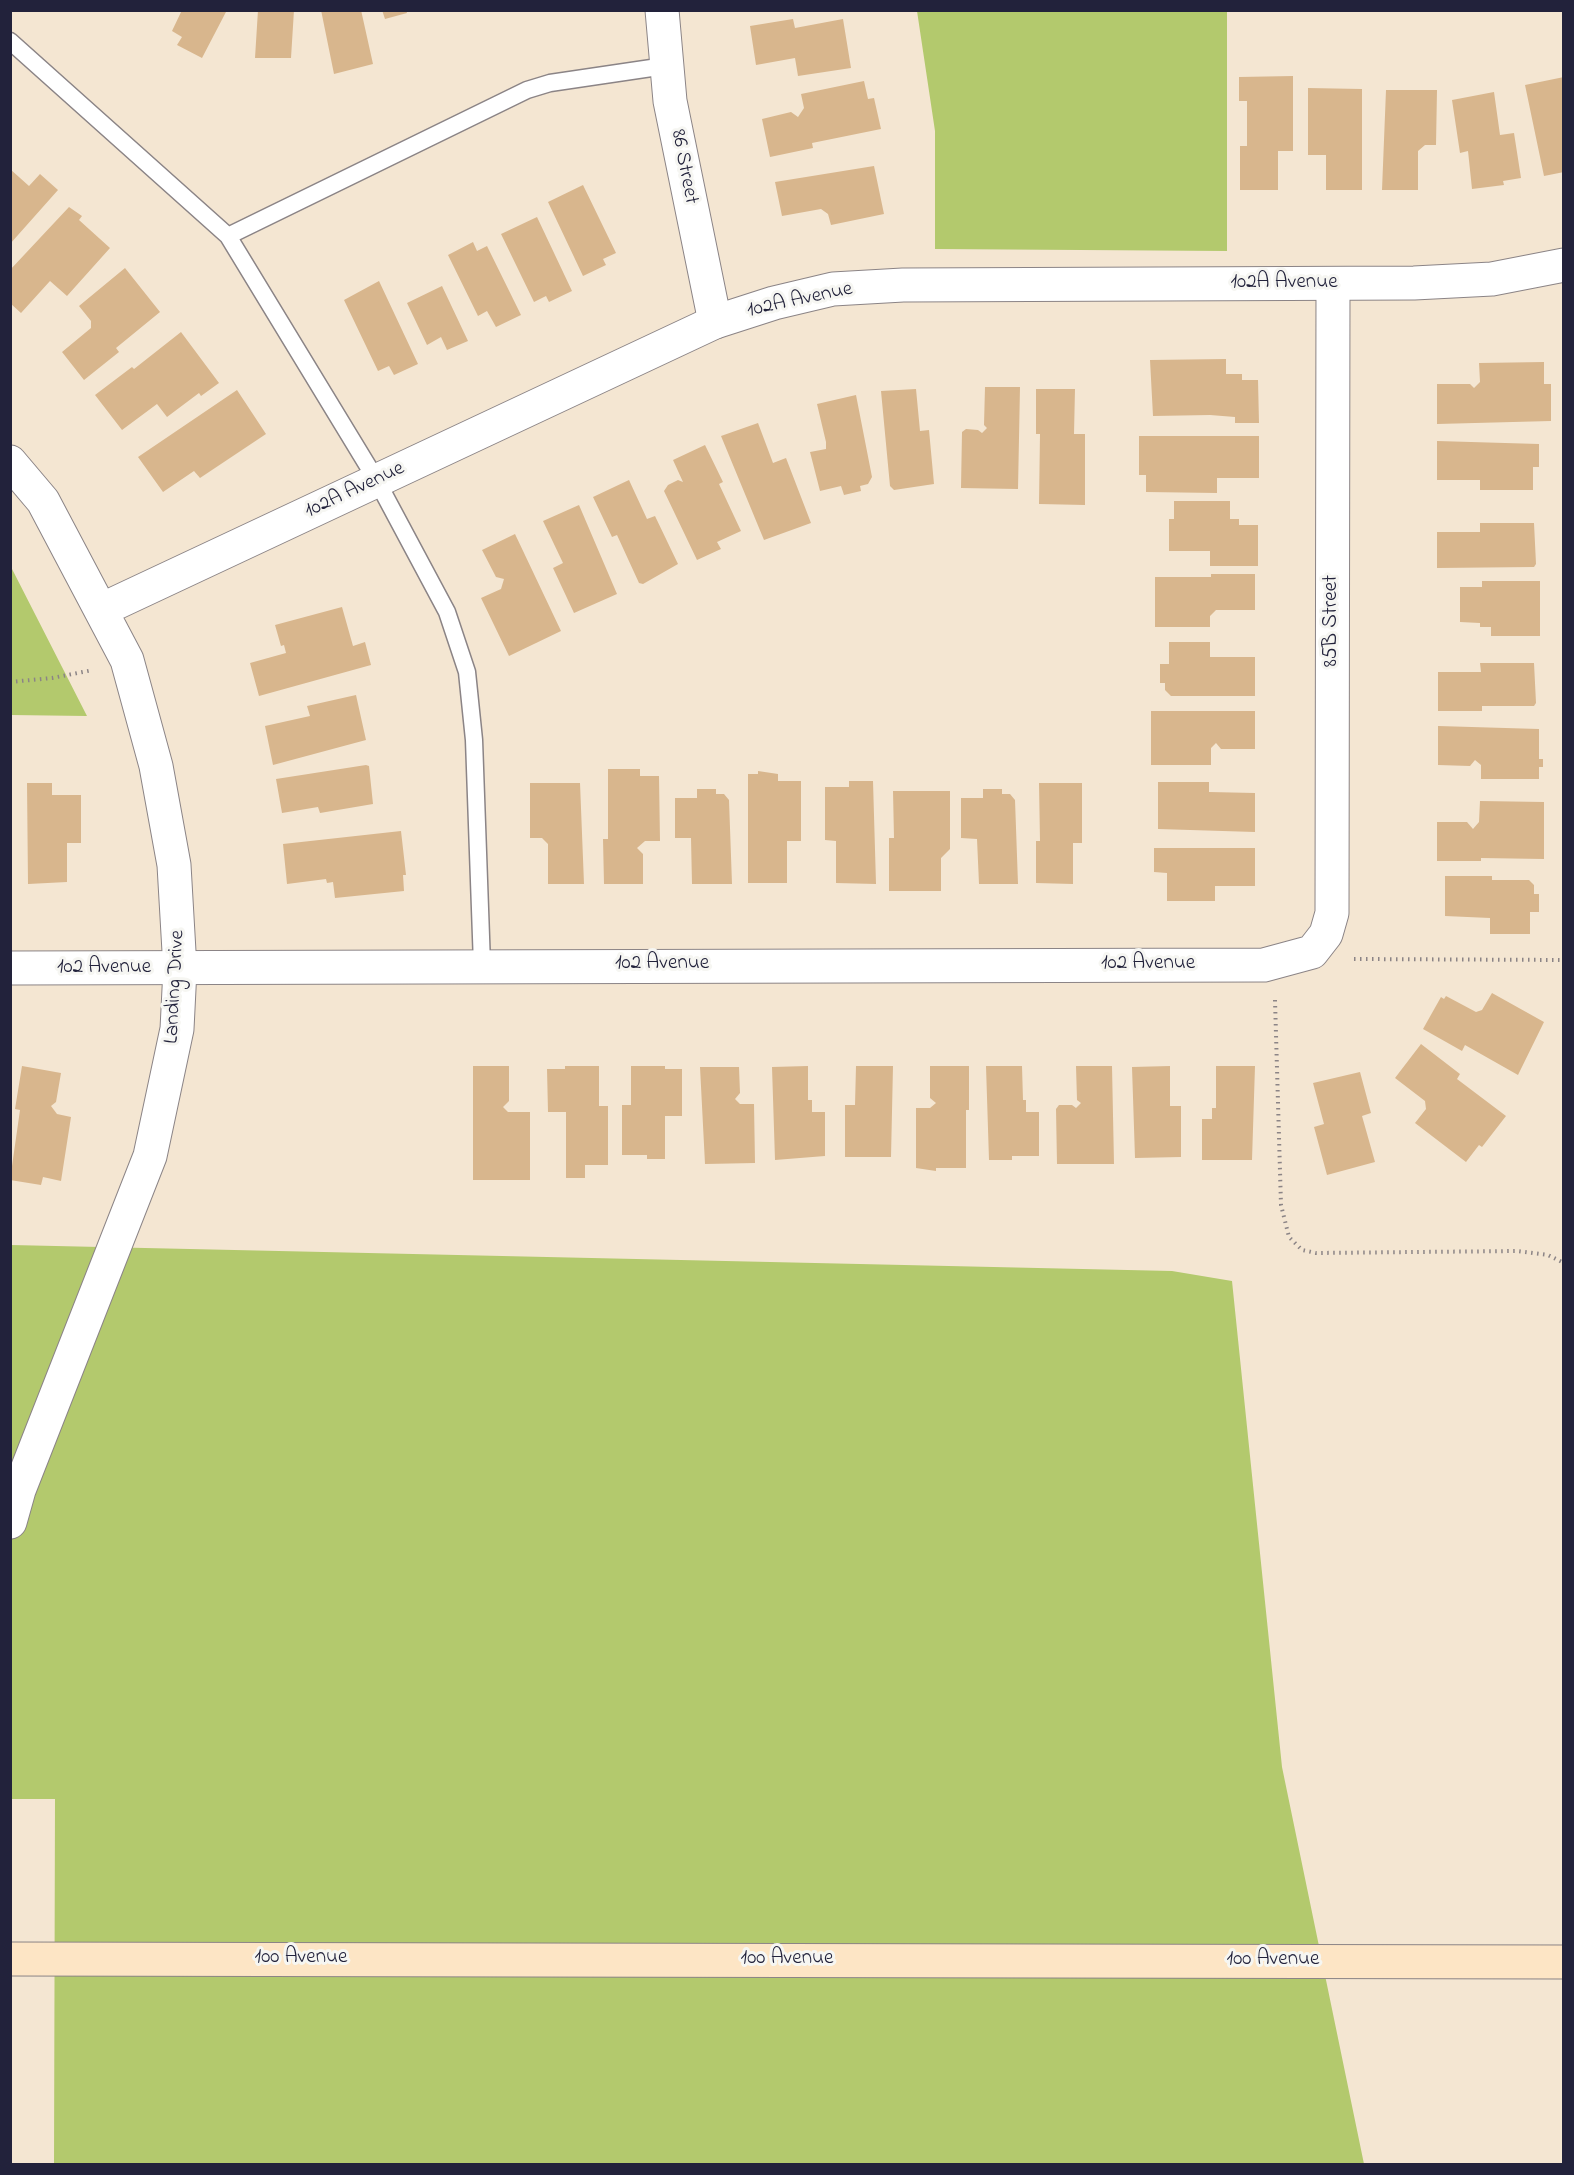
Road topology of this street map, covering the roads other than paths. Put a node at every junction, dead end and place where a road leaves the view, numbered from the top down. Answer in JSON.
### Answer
{"nodes":[{"id":1,"x":662,"y":10,"type":"edge"},
{"id":2,"x":10,"y":40,"type":"edge"},
{"id":3,"x":665,"y":66,"type":"junction"},
{"id":4,"x":228,"y":236,"type":"junction"},
{"id":5,"x":1563,"y":265,"type":"edge"},
{"id":6,"x":1333,"y":285,"type":"junction"},
{"id":7,"x":715,"y":322,"type":"junction"},
{"id":8,"x":10,"y":462,"type":"edge"},
{"id":9,"x":376,"y":481,"type":"junction"},
{"id":10,"x":101,"y":610,"type":"junction"},
{"id":11,"x":1312,"y":952,"type":"joint"},
{"id":12,"x":482,"y":965,"type":"junction"},
{"id":13,"x":10,"y":968,"type":"edge"},
{"id":14,"x":180,"y":969,"type":"junction"},
{"id":15,"x":10,"y":1522,"type":"edge"},
{"id":16,"x":10,"y":1959,"type":"edge"},
{"id":17,"x":1563,"y":1962,"type":"edge"}],
"edges":[{"from":1,"to":3,"type":"street","name":"86 Street"},
{"from":2,"to":4,"type":"lane"},
{"from":3,"to":4,"type":"lane"},
{"from":3,"to":7,"type":"street","name":"86 Street"},
{"from":4,"to":9,"type":"lane"},
{"from":5,"to":6,"type":"street","name":"102A Avenue"},
{"from":6,"to":7,"type":"street","name":"102A Avenue"},
{"from":6,"to":11,"type":"street","name":"85B Street"},
{"from":7,"to":9,"type":"street","name":"102A Avenue"},
{"from":8,"to":10,"type":"street","name":"Landing Drive"},
{"from":9,"to":10,"type":"street","name":"102A Avenue"},
{"from":9,"to":12,"type":"lane"},
{"from":10,"to":14,"type":"street","name":"Landing Drive"},
{"from":11,"to":12,"type":"street","name":"102 Avenue"},
{"from":12,"to":14,"type":"street","name":"102 Avenue"},
{"from":13,"to":14,"type":"street","name":"102 Avenue"},
{"from":14,"to":15,"type":"street","name":"Landing Drive"},
{"from":16,"to":17,"type":"main road","name":"100 Avenue"}]}
